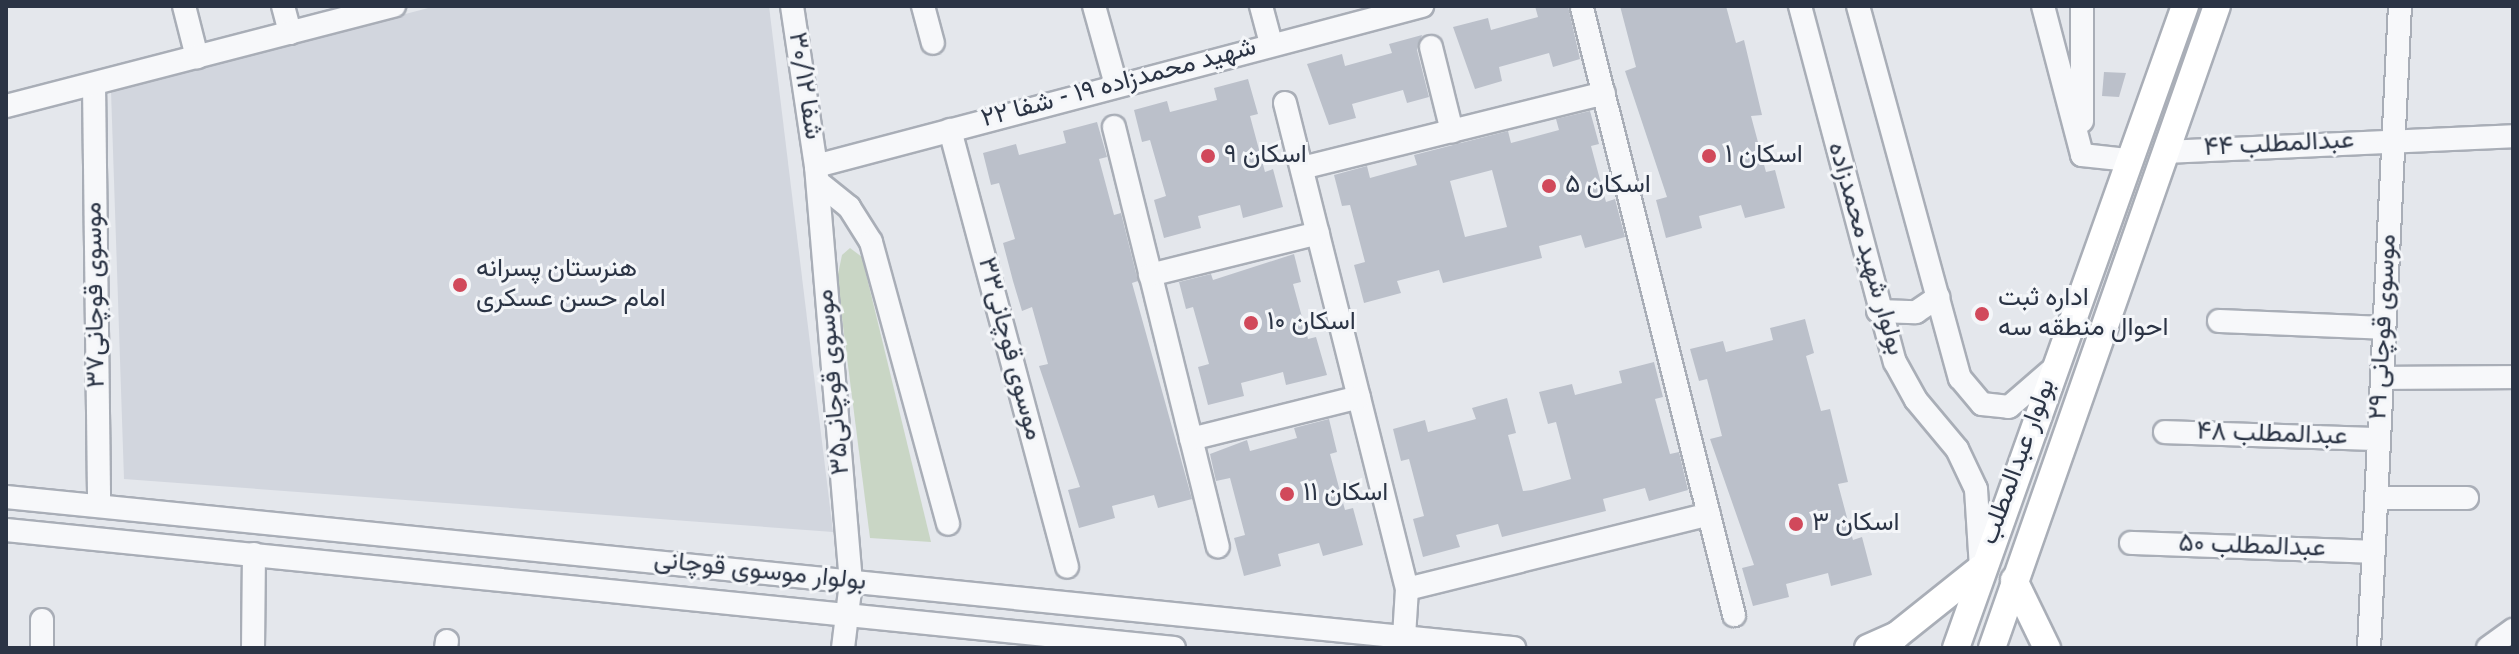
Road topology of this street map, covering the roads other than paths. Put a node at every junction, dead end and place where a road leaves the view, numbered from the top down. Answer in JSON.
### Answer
{"nodes":[{"id":1,"x":184,"y":6,"type":"edge"},
{"id":2,"x":283,"y":6,"type":"edge"},
{"id":3,"x":394,"y":6,"type":"edge"},
{"id":4,"x":792,"y":6,"type":"edge"},
{"id":5,"x":923,"y":6,"type":"edge"},
{"id":6,"x":1094,"y":6,"type":"edge"},
{"id":7,"x":1261,"y":6,"type":"edge"},
{"id":8,"x":1422,"y":6,"type":"edge"},
{"id":9,"x":1800,"y":6,"type":"edge"},
{"id":10,"x":1858,"y":6,"type":"edge"},
{"id":11,"x":2043,"y":6,"type":"edge"},
{"id":12,"x":2082,"y":6,"type":"edge"},
{"id":13,"x":2185,"y":6,"type":"edge"},
{"id":14,"x":2217,"y":6,"type":"edge"},
{"id":15,"x":2400,"y":6,"type":"edge"},
{"id":16,"x":1582,"y":8,"type":"edge"},
{"id":17,"x":290,"y":33,"type":"junction"},
{"id":18,"x":933,"y":43,"type":"dead end"},
{"id":19,"x":1271,"y":43,"type":"junction"},
{"id":20,"x":1431,"y":47,"type":"dead end"},
{"id":21,"x":197,"y":57,"type":"junction"},
{"id":22,"x":94,"y":84,"type":"junction"},
{"id":23,"x":1116,"y":85,"type":"junction"},
{"id":24,"x":1604,"y":93,"type":"junction"},
{"id":25,"x":1285,"y":103,"type":"dead end"},
{"id":26,"x":6,"y":106,"type":"edge"},
{"id":27,"x":1114,"y":127,"type":"dead end"},
{"id":28,"x":950,"y":130,"type":"junction"},
{"id":29,"x":1452,"y":131,"type":"junction"},
{"id":30,"x":2513,"y":136,"type":"edge"},
{"id":31,"x":2394,"y":139,"type":"junction"},
{"id":32,"x":2165,"y":152,"type":"junction"},
{"id":33,"x":2082,"y":155,"type":"junction"},
{"id":34,"x":2127,"y":160,"type":"junction"},
{"id":35,"x":1302,"y":168,"type":"junction"},
{"id":36,"x":817,"y":174,"type":"junction"},
{"id":37,"x":1318,"y":233,"type":"junction"},
{"id":38,"x":1150,"y":275,"type":"junction"},
{"id":39,"x":1938,"y":297,"type":"junction"},
{"id":40,"x":1878,"y":311,"type":"junction"},
{"id":41,"x":2219,"y":321,"type":"dead end"},
{"id":42,"x":2384,"y":328,"type":"junction"},
{"id":43,"x":2053,"y":369,"type":"junction"},
{"id":44,"x":2513,"y":377,"type":"edge"},
{"id":45,"x":2382,"y":378,"type":"junction"},
{"id":46,"x":1359,"y":397,"type":"junction"},
{"id":47,"x":2165,"y":432,"type":"dead end"},
{"id":48,"x":1191,"y":439,"type":"junction"},
{"id":49,"x":2379,"y":439,"type":"junction"},
{"id":50,"x":6,"y":497,"type":"edge"},
{"id":51,"x":2376,"y":498,"type":"junction"},
{"id":52,"x":2467,"y":498,"type":"dead end"},
{"id":53,"x":99,"y":506,"type":"junction"},
{"id":54,"x":1709,"y":514,"type":"junction"},
{"id":55,"x":948,"y":524,"type":"dead end"},
{"id":56,"x":6,"y":530,"type":"edge"},
{"id":57,"x":2131,"y":543,"type":"dead end"},
{"id":58,"x":1218,"y":546,"type":"dead end"},
{"id":59,"x":2373,"y":552,"type":"junction"},
{"id":60,"x":254,"y":554,"type":"junction"},
{"id":61,"x":1067,"y":567,"type":"dead end"},
{"id":62,"x":1981,"y":568,"type":"junction"},
{"id":63,"x":2014,"y":580,"type":"junction"},
{"id":64,"x":851,"y":582,"type":"junction"},
{"id":65,"x":1407,"y":589,"type":"junction"},
{"id":66,"x":846,"y":615,"type":"junction"},
{"id":67,"x":1734,"y":615,"type":"dead end"},
{"id":68,"x":42,"y":620,"type":"dead end"},
{"id":69,"x":2513,"y":630,"type":"edge"},
{"id":70,"x":1404,"y":637,"type":"junction"},
{"id":71,"x":42,"y":648,"type":"edge"},
{"id":72,"x":253,"y":648,"type":"edge"},
{"id":73,"x":843,"y":648,"type":"edge"},
{"id":74,"x":1174,"y":648,"type":"edge"},
{"id":75,"x":1514,"y":648,"type":"edge"},
{"id":76,"x":1868,"y":648,"type":"edge"},
{"id":77,"x":1956,"y":648,"type":"edge"},
{"id":78,"x":1992,"y":648,"type":"edge"},
{"id":79,"x":2047,"y":648,"type":"edge"},
{"id":80,"x":2369,"y":648,"type":"edge"},
{"id":81,"x":2488,"y":648,"type":"edge"}],
"edges":[{"from":1,"to":21,"type":"street"},
{"from":2,"to":17,"type":"street"},
{"from":3,"to":17,"type":"street"},
{"from":4,"to":36,"type":"street","name":"شفا ۳۰/۱۲"},
{"from":5,"to":18,"type":"street"},
{"from":6,"to":23,"type":"street"},
{"from":7,"to":19,"type":"street"},
{"from":8,"to":19,"type":"street","name":"شهید محمدزاده ۱۹ - شفا ۲۲"},
{"from":9,"to":40,"type":"street","name":"بولوار شهید محمدزاده"},
{"from":10,"to":39,"type":"street"},
{"from":11,"to":33,"type":"street"},
{"from":12,"to":33,"type":"street"},
{"from":13,"to":34,"type":"main road","name":"بولوار عبدالمطلب"},
{"from":14,"to":32,"type":"main road","name":"بولوار عبدالمطلب"},
{"from":15,"to":31,"type":"street","name":"موسوی قوچانی ۲۹"},
{"from":16,"to":24,"type":"street"},
{"from":17,"to":21,"type":"street"},
{"from":19,"to":23,"type":"street","name":"شهید محمدزاده ۱۹ - شفا ۲۲"},
{"from":20,"to":29,"type":"street"},
{"from":21,"to":22,"type":"street"},
{"from":22,"to":26,"type":"street"},
{"from":22,"to":53,"type":"street","name":"موسوی قوچانی۳۷"},
{"from":23,"to":28,"type":"street","name":"شهید محمدزاده ۱۹ - شفا ۲۲"},
{"from":24,"to":29,"type":"street"},
{"from":24,"to":54,"type":"street"},
{"from":25,"to":35,"type":"street"},
{"from":27,"to":38,"type":"street"},
{"from":28,"to":36,"type":"street","name":"شهید محمدزاده ۱۹ - شفا ۲۲"},
{"from":28,"to":61,"type":"street","name":"موسوی قوچانی۳۳"},
{"from":29,"to":35,"type":"street"},
{"from":30,"to":31,"type":"street","name":"عبدالمطلب ۴۴"},
{"from":31,"to":32,"type":"street","name":"عبدالمطلب ۴۴"},
{"from":31,"to":42,"type":"street","name":"موسوی قوچانی ۲۹"},
{"from":32,"to":63,"type":"main road","name":"بولوار عبدالمطلب"},
{"from":33,"to":34,"type":"street"},
{"from":34,"to":43,"type":"main road","name":"بولوار عبدالمطلب"},
{"from":35,"to":37,"type":"street"},
{"from":36,"to":55,"type":"street"},
{"from":36,"to":64,"type":"street","name":"موسوی قوچانی۳۵"},
{"from":37,"to":38,"type":"street"},
{"from":37,"to":46,"type":"street"},
{"from":38,"to":48,"type":"street"},
{"from":39,"to":40,"type":"street"},
{"from":39,"to":43,"type":"street"},
{"from":40,"to":62,"type":"street","name":"بولوار شهید محمدزاده"},
{"from":41,"to":42,"type":"street"},
{"from":42,"to":45,"type":"street","name":"موسوی قوچانی ۲۹"},
{"from":43,"to":62,"type":"main road","name":"بولوار عبدالمطلب"},
{"from":44,"to":45,"type":"street"},
{"from":45,"to":49,"type":"street","name":"موسوی قوچانی ۲۹"},
{"from":46,"to":48,"type":"street"},
{"from":46,"to":65,"type":"street"},
{"from":47,"to":49,"type":"street","name":"عبدالمطلب ۴۸"},
{"from":48,"to":58,"type":"street"},
{"from":49,"to":51,"type":"street","name":"موسوی قوچانی ۲۹"},
{"from":50,"to":53,"type":"street","name":"بولوار موسوی قوچانی"},
{"from":51,"to":52,"type":"street"},
{"from":51,"to":59,"type":"street","name":"موسوی قوچانی ۲۹"},
{"from":53,"to":64,"type":"street","name":"بولوار موسوی قوچانی"},
{"from":54,"to":65,"type":"street"},
{"from":54,"to":67,"type":"street"},
{"from":56,"to":60,"type":"street","name":"بولوار موسوی قوچانی"},
{"from":57,"to":59,"type":"street","name":"عبدالمطلب ۵۰"},
{"from":59,"to":80,"type":"street","name":"موسوی قوچانی ۲۹"},
{"from":60,"to":66,"type":"street","name":"بولوار موسوی قوچانی"},
{"from":60,"to":72,"type":"street"},
{"from":62,"to":76,"type":"main road"},
{"from":62,"to":77,"type":"main road","name":"بولوار عبدالمطلب"},
{"from":63,"to":78,"type":"main road","name":"بولوار عبدالمطلب"},
{"from":63,"to":79,"type":"main road"},
{"from":64,"to":66,"type":"street","name":"موسوی قوچانی۳۵"},
{"from":64,"to":70,"type":"street","name":"بولوار موسوی قوچانی"},
{"from":65,"to":70,"type":"street"},
{"from":66,"to":73,"type":"street","name":"موسوی قوچانی۳۵"},
{"from":66,"to":74,"type":"street","name":"بولوار موسوی قوچانی"},
{"from":68,"to":71,"type":"street"},
{"from":69,"to":81,"type":"street"},
{"from":70,"to":75,"type":"street","name":"بولوار موسوی قوچانی"}]}
